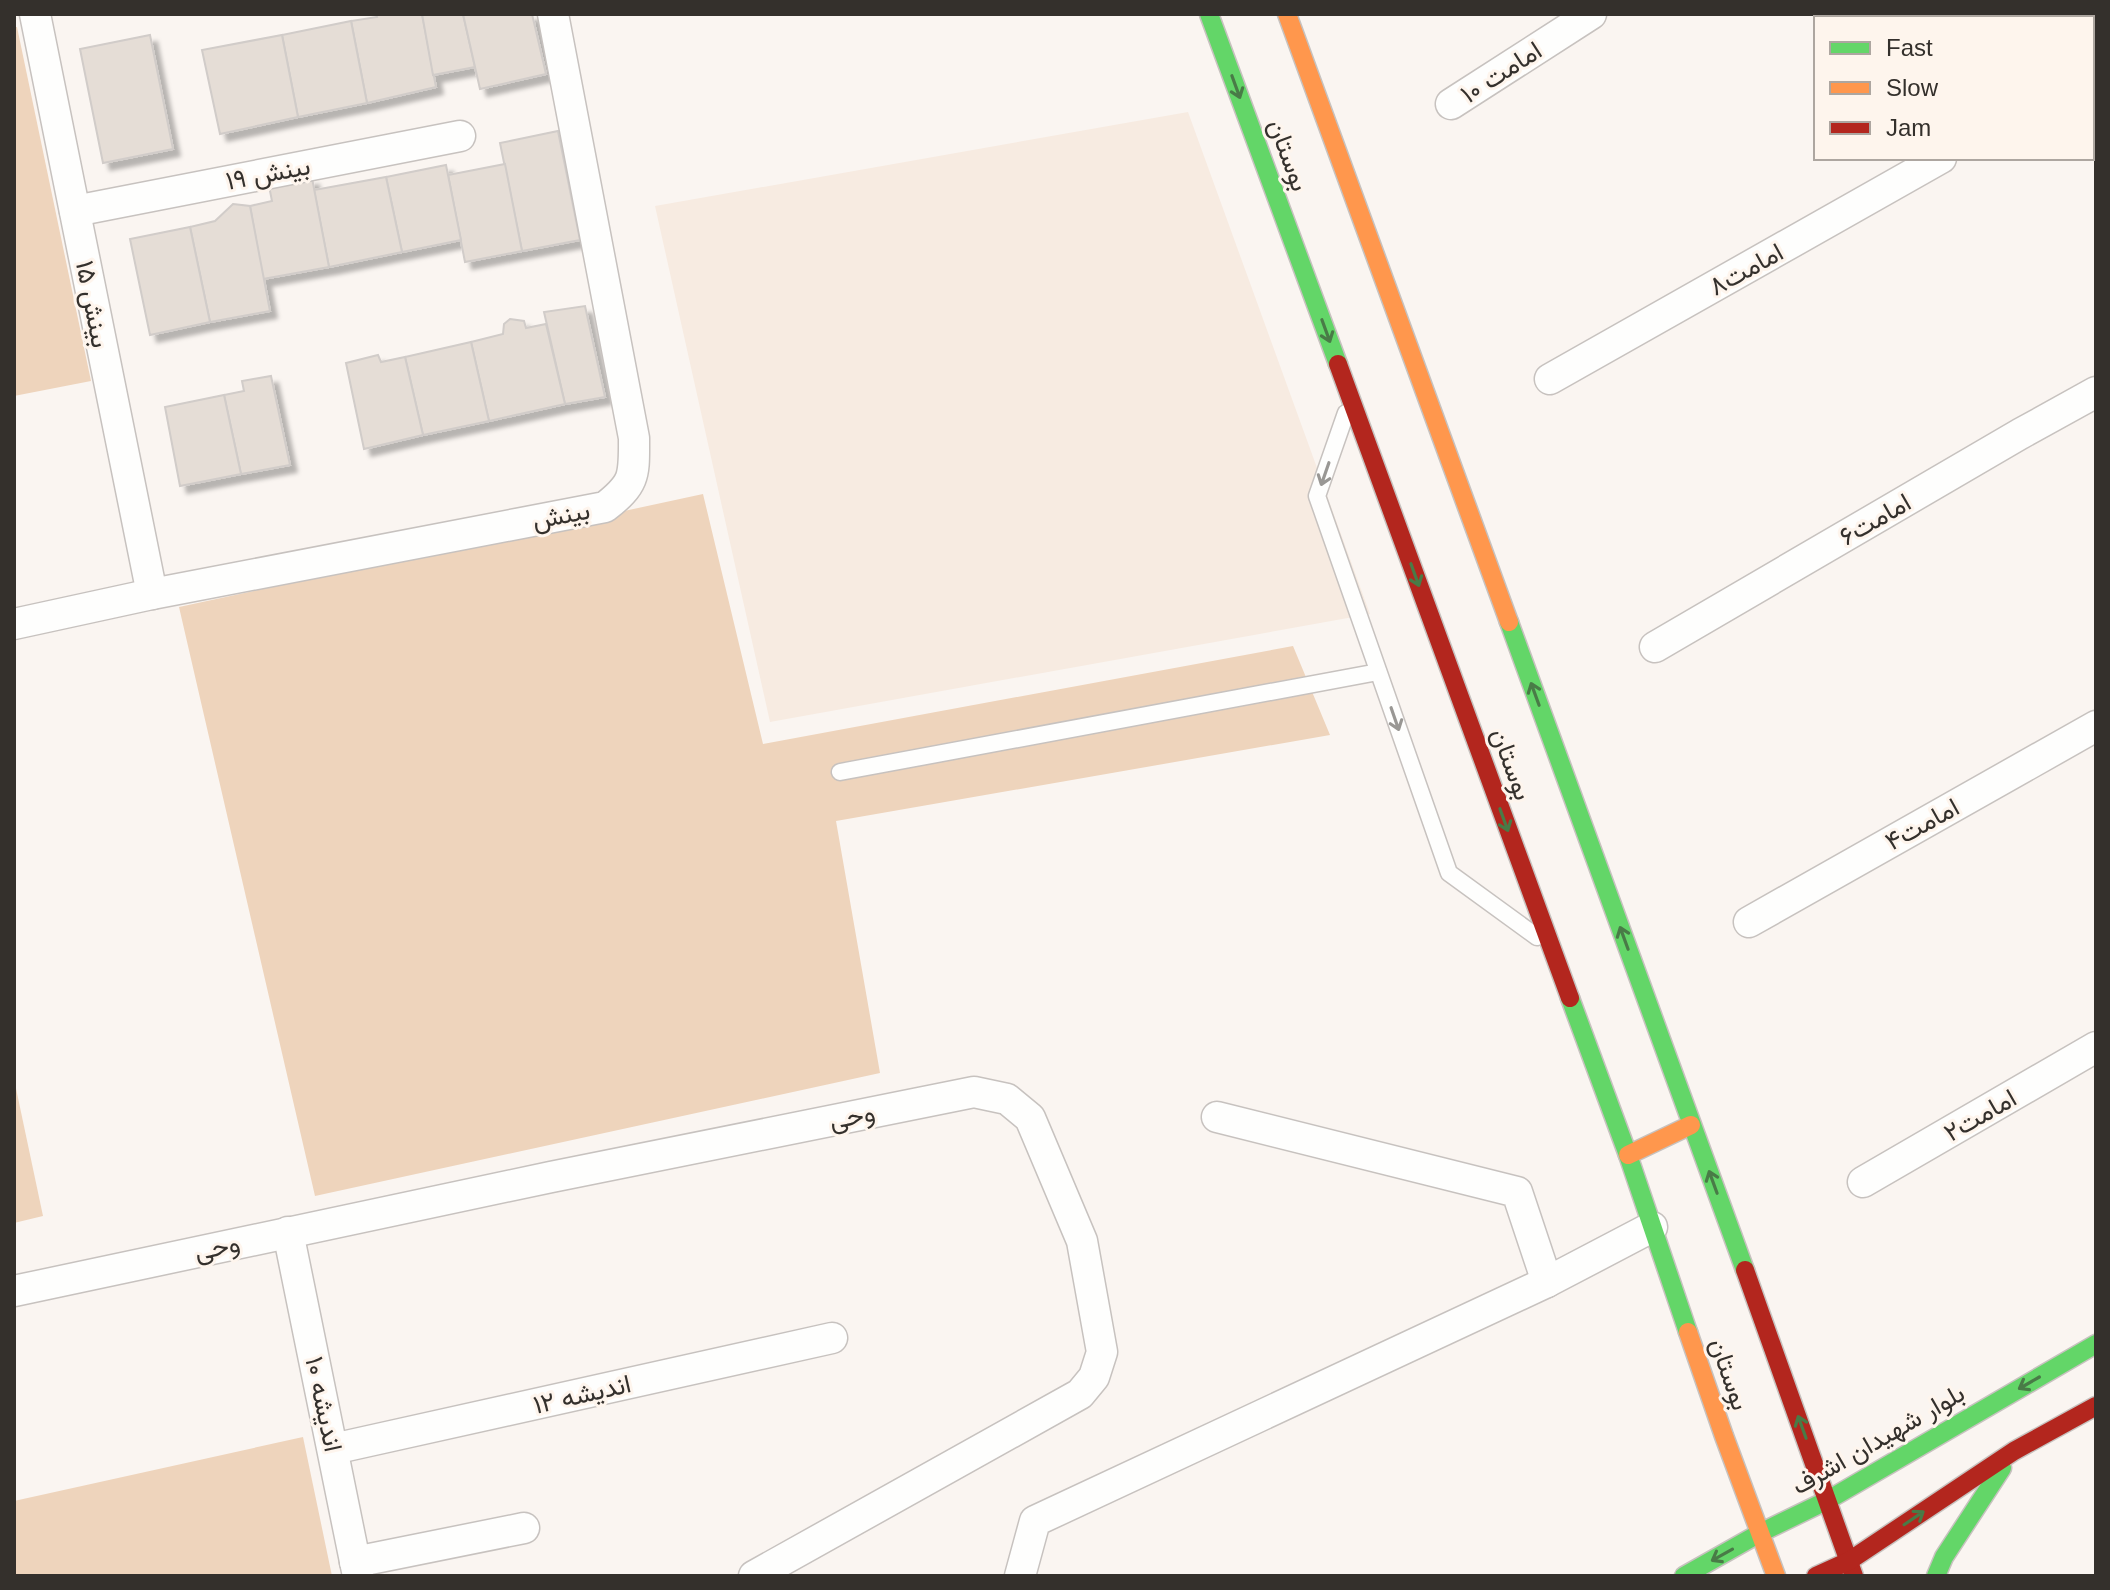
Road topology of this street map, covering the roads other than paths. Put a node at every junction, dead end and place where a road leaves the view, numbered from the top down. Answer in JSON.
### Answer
{"nodes":[{"id":1,"x":35,"y":14,"type":"edge"},
{"id":2,"x":553,"y":14,"type":"edge"},
{"id":3,"x":1209,"y":14,"type":"edge"},
{"id":4,"x":1287,"y":14,"type":"edge"},
{"id":5,"x":1591,"y":14,"type":"edge"},
{"id":6,"x":1451,"y":104,"type":"dead end"},
{"id":7,"x":460,"y":136,"type":"dead end"},
{"id":8,"x":1937,"y":160,"type":"edge"},
{"id":9,"x":75,"y":211,"type":"junction"},
{"id":10,"x":1550,"y":379,"type":"dead end"},
{"id":11,"x":2096,"y":392,"type":"edge"},
{"id":12,"x":1351,"y":400,"type":"junction"},
{"id":13,"x":152,"y":594,"type":"junction"},
{"id":14,"x":14,"y":624,"type":"edge"},
{"id":15,"x":1655,"y":647,"type":"dead end"},
{"id":16,"x":1378,"y":672,"type":"junction"},
{"id":17,"x":2096,"y":726,"type":"edge"},
{"id":18,"x":840,"y":772,"type":"dead end"},
{"id":19,"x":1749,"y":922,"type":"dead end"},
{"id":20,"x":1551,"y":947,"type":"junction"},
{"id":21,"x":2096,"y":1047,"type":"edge"},
{"id":22,"x":1217,"y":1117,"type":"dead end"},
{"id":23,"x":1691,"y":1125,"type":"junction"},
{"id":24,"x":1628,"y":1155,"type":"junction"},
{"id":25,"x":1863,"y":1182,"type":"dead end"},
{"id":26,"x":1652,"y":1227,"type":"junction"},
{"id":27,"x":288,"y":1232,"type":"junction"},
{"id":28,"x":1547,"y":1282,"type":"junction"},
{"id":29,"x":14,"y":1291,"type":"edge"},
{"id":30,"x":832,"y":1338,"type":"dead end"},
{"id":31,"x":2096,"y":1344,"type":"edge"},
{"id":32,"x":2096,"y":1406,"type":"edge"},
{"id":33,"x":333,"y":1449,"type":"junction"},
{"id":34,"x":2014,"y":1451,"type":"junction"},
{"id":35,"x":1828,"y":1500,"type":"junction"},
{"id":36,"x":524,"y":1528,"type":"dead end"},
{"id":37,"x":1760,"y":1533,"type":"junction"},
{"id":38,"x":1852,"y":1568,"type":"edge"},
{"id":39,"x":356,"y":1569,"type":"edge"},
{"id":40,"x":754,"y":1576,"type":"edge"},
{"id":41,"x":1020,"y":1576,"type":"edge"},
{"id":42,"x":1684,"y":1576,"type":"edge"},
{"id":43,"x":1776,"y":1576,"type":"edge"},
{"id":44,"x":1816,"y":1576,"type":"edge"},
{"id":45,"x":1936,"y":1576,"type":"edge"}],
"edges":[{"from":1,"to":9,"type":"street","name":"بینش ۱۵"},
{"from":2,"to":13,"type":"street","name":"بینش"},
{"from":3,"to":12,"type":"street","name":"بوستان","one_way":true},
{"from":23,"to":4,"type":"street","name":"بوستان","one_way":true},
{"from":5,"to":6,"type":"street","name":"امامت ۱۰"},
{"from":7,"to":9,"type":"street","name":"بینش ۱۹"},
{"from":8,"to":10,"type":"street","name":"امامت۸"},
{"from":9,"to":13,"type":"street","name":"بینش ۱۵"},
{"from":11,"to":15,"type":"street","name":"امامت۶"},
{"from":12,"to":16,"type":"lane","one_way":true},
{"from":12,"to":20,"type":"street","name":"بوستان","one_way":true},
{"from":13,"to":14,"type":"street","name":"بینش"},
{"from":16,"to":18,"type":"lane"},
{"from":16,"to":20,"type":"lane","one_way":true},
{"from":17,"to":19,"type":"street","name":"امامت۴"},
{"from":20,"to":24,"type":"street","name":"بوستان"},
{"from":21,"to":25,"type":"street","name":"امامت۲"},
{"from":22,"to":28,"type":"street"},
{"from":23,"to":24,"type":"street"},
{"from":35,"to":23,"type":"street","name":"بوستان","one_way":true},
{"from":24,"to":26,"type":"street","name":"بوستان"},
{"from":26,"to":28,"type":"street"},
{"from":26,"to":37,"type":"street","name":"بوستان"},
{"from":27,"to":29,"type":"street","name":"وحی"},
{"from":27,"to":33,"type":"street","name":"اندیشه ۱۰"},
{"from":27,"to":40,"type":"street","name":"وحی"},
{"from":28,"to":41,"type":"street"},
{"from":30,"to":33,"type":"street","name":"اندیشه ۱۲"},
{"from":31,"to":35,"type":"street","name":"بلوار شهیدان اشرف","one_way":true},
{"from":32,"to":34,"type":"street"},
{"from":33,"to":39,"type":"street","name":"اندیشه ۱۰"},
{"from":38,"to":34,"type":"street","one_way":true},
{"from":34,"to":45,"type":"street"},
{"from":35,"to":37,"type":"street","name":"بلوار شهیدان اشرف"},
{"from":35,"to":38,"type":"street","name":"بوستان"},
{"from":36,"to":39,"type":"street"},
{"from":37,"to":42,"type":"street","name":"بلوار شهیدان اشرف","one_way":true},
{"from":37,"to":43,"type":"street","name":"بوستان"},
{"from":38,"to":44,"type":"street"}]}
